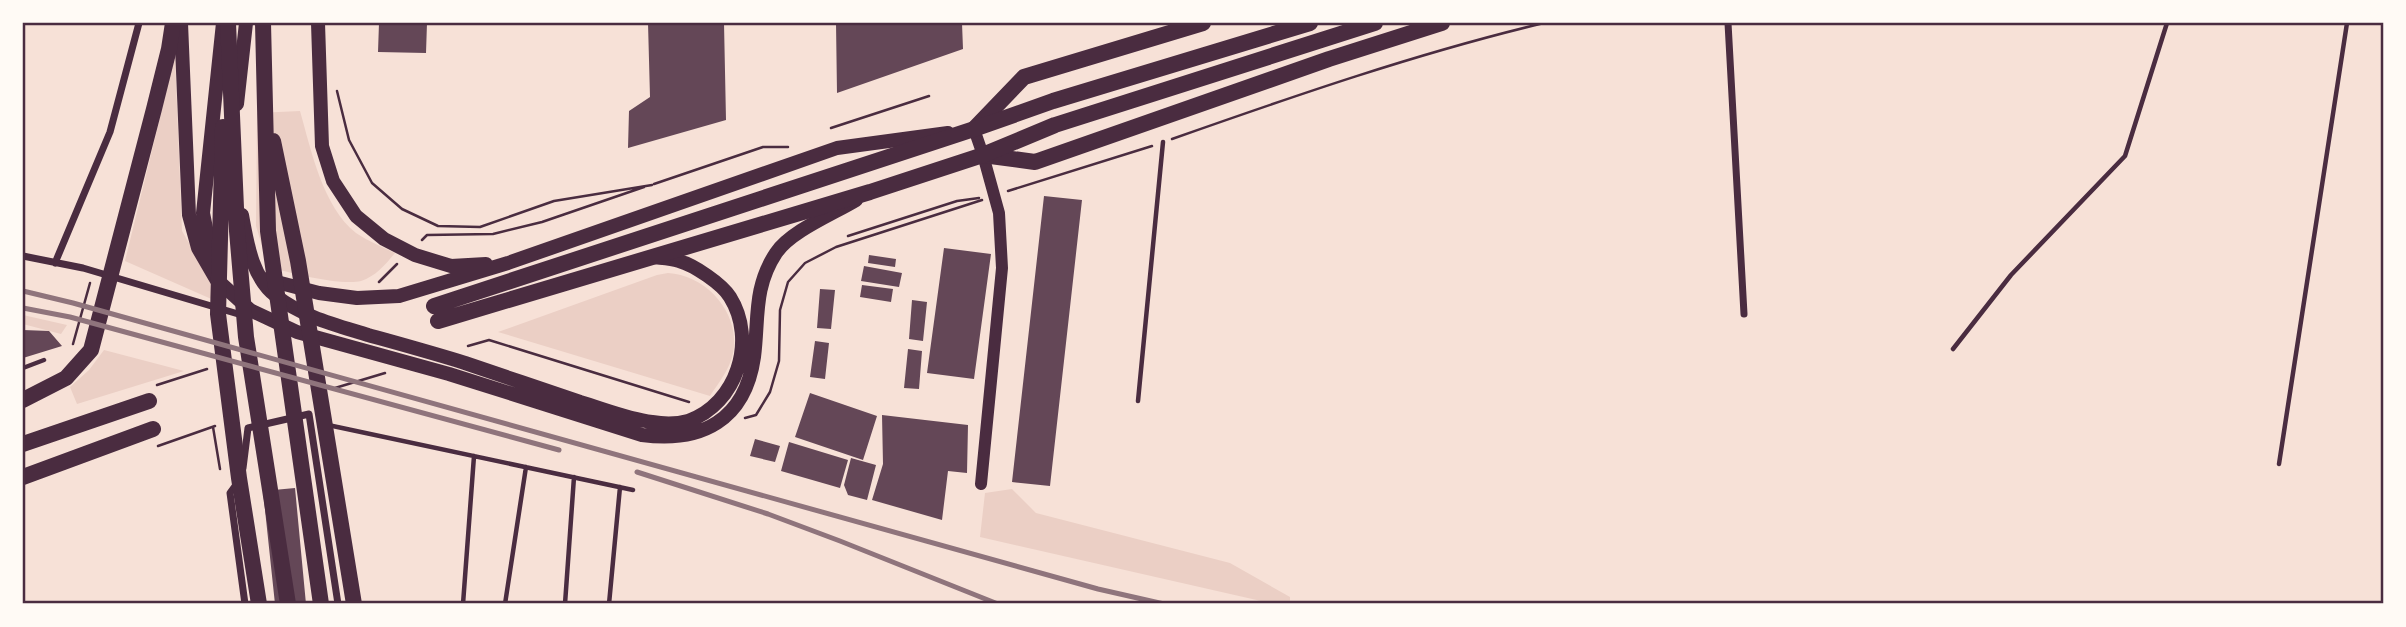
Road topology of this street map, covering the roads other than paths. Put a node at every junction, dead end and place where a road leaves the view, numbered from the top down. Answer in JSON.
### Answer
{"nodes":[{"id":1,"x":139,"y":23,"type":"edge"},
{"id":2,"x":173,"y":23,"type":"edge"},
{"id":3,"x":181,"y":23,"type":"edge"},
{"id":4,"x":225,"y":23,"type":"edge"},
{"id":5,"x":246,"y":23,"type":"edge"},
{"id":6,"x":263,"y":23,"type":"edge"},
{"id":7,"x":318,"y":23,"type":"edge"},
{"id":8,"x":1203,"y":23,"type":"edge"},
{"id":9,"x":1310,"y":23,"type":"edge"},
{"id":10,"x":1375,"y":23,"type":"edge"},
{"id":11,"x":1442,"y":23,"type":"edge"},
{"id":12,"x":1728,"y":23,"type":"edge"},
{"id":13,"x":2167,"y":23,"type":"edge"},
{"id":14,"x":2347,"y":23,"type":"edge"},
{"id":15,"x":265,"y":100,"type":"junction"},
{"id":16,"x":974,"y":129,"type":"junction"},
{"id":17,"x":1163,"y":142,"type":"road end"},
{"id":18,"x":984,"y":155,"type":"junction"},
{"id":19,"x":870,"y":192,"type":"junction"},
{"id":20,"x":23,"y":257,"type":"edge"},
{"id":21,"x":651,"y":257,"type":"junction"},
{"id":22,"x":55,"y":263,"type":"junction"},
{"id":23,"x":508,"y":264,"type":"junction"},
{"id":24,"x":259,"y":277,"type":"junction"},
{"id":25,"x":216,"y":279,"type":"junction"},
{"id":26,"x":1744,"y":314,"type":"dead end"},
{"id":27,"x":297,"y":332,"type":"junction"},
{"id":28,"x":1953,"y":349,"type":"dead end"},
{"id":29,"x":44,"y":360,"type":"dead end"},
{"id":30,"x":23,"y":368,"type":"edge"},
{"id":31,"x":150,"y":394,"type":"road end"},
{"id":32,"x":23,"y":400,"type":"edge"},
{"id":33,"x":1139,"y":401,"type":"dead end"},
{"id":34,"x":289,"y":418,"type":"junction"},
{"id":35,"x":310,"y":421,"type":"junction"},
{"id":36,"x":153,"y":429,"type":"dead end"},
{"id":37,"x":23,"y":444,"type":"edge"},
{"id":38,"x":474,"y":456,"type":"junction"},
{"id":39,"x":2279,"y":464,"type":"dead end"},
{"id":40,"x":526,"y":467,"type":"junction"},
{"id":41,"x":243,"y":475,"type":"junction"},
{"id":42,"x":23,"y":477,"type":"edge"},
{"id":43,"x":574,"y":477,"type":"junction"},
{"id":44,"x":981,"y":484,"type":"dead end"},
{"id":45,"x":620,"y":487,"type":"junction"},
{"id":46,"x":633,"y":490,"type":"dead end"},
{"id":47,"x":245,"y":604,"type":"edge"},
{"id":48,"x":253,"y":604,"type":"edge"},
{"id":49,"x":259,"y":604,"type":"edge"},
{"id":50,"x":288,"y":604,"type":"edge"},
{"id":51,"x":313,"y":604,"type":"edge"},
{"id":52,"x":321,"y":604,"type":"edge"},
{"id":53,"x":338,"y":604,"type":"edge"},
{"id":54,"x":354,"y":604,"type":"edge"},
{"id":55,"x":463,"y":604,"type":"edge"},
{"id":56,"x":505,"y":604,"type":"edge"},
{"id":57,"x":565,"y":604,"type":"edge"},
{"id":58,"x":609,"y":604,"type":"edge"}],
"edges":[{"from":1,"to":22,"type":"street"},
{"from":2,"to":32,"type":"main road"},
{"from":3,"to":25,"type":"main road"},
{"from":4,"to":25,"type":"main road"},
{"from":4,"to":49,"type":"main road"},
{"from":4,"to":50,"type":"main road"},
{"from":5,"to":24,"type":"main road"},
{"from":6,"to":15,"type":"main road"},
{"from":7,"to":23,"type":"main road"},
{"from":8,"to":16,"type":"main road"},
{"from":9,"to":16,"type":"main road"},
{"from":10,"to":18,"type":"main road"},
{"from":11,"to":18,"type":"main road"},
{"from":12,"to":26,"type":"street"},
{"from":13,"to":28,"type":"lane"},
{"from":14,"to":39,"type":"lane"},
{"from":15,"to":52,"type":"main road"},
{"from":15,"to":54,"type":"main road"},
{"from":16,"to":18,"type":"street"},
{"from":16,"to":21,"type":"main road"},
{"from":16,"to":23,"type":"main road"},
{"from":17,"to":33,"type":"lane"},
{"from":18,"to":19,"type":"main road"},
{"from":18,"to":44,"type":"street"},
{"from":19,"to":21,"type":"main road"},
{"from":19,"to":27,"type":"main road"},
{"from":20,"to":22,"type":"street"},
{"from":21,"to":24,"type":"main road"},
{"from":22,"to":27,"type":"street"},
{"from":23,"to":24,"type":"main road"},
{"from":25,"to":27,"type":"main road"},
{"from":29,"to":30,"type":"lane"},
{"from":31,"to":37,"type":"main road"},
{"from":34,"to":35,"type":"street"},
{"from":34,"to":41,"type":"street"},
{"from":34,"to":51,"type":"street"},
{"from":35,"to":38,"type":"lane"},
{"from":35,"to":53,"type":"street"},
{"from":36,"to":42,"type":"main road"},
{"from":38,"to":40,"type":"lane"},
{"from":38,"to":55,"type":"lane"},
{"from":40,"to":43,"type":"lane"},
{"from":40,"to":56,"type":"lane"},
{"from":41,"to":47,"type":"street"},
{"from":41,"to":48,"type":"street"},
{"from":43,"to":45,"type":"lane"},
{"from":43,"to":57,"type":"lane"},
{"from":45,"to":46,"type":"lane"},
{"from":45,"to":58,"type":"lane"}]}
